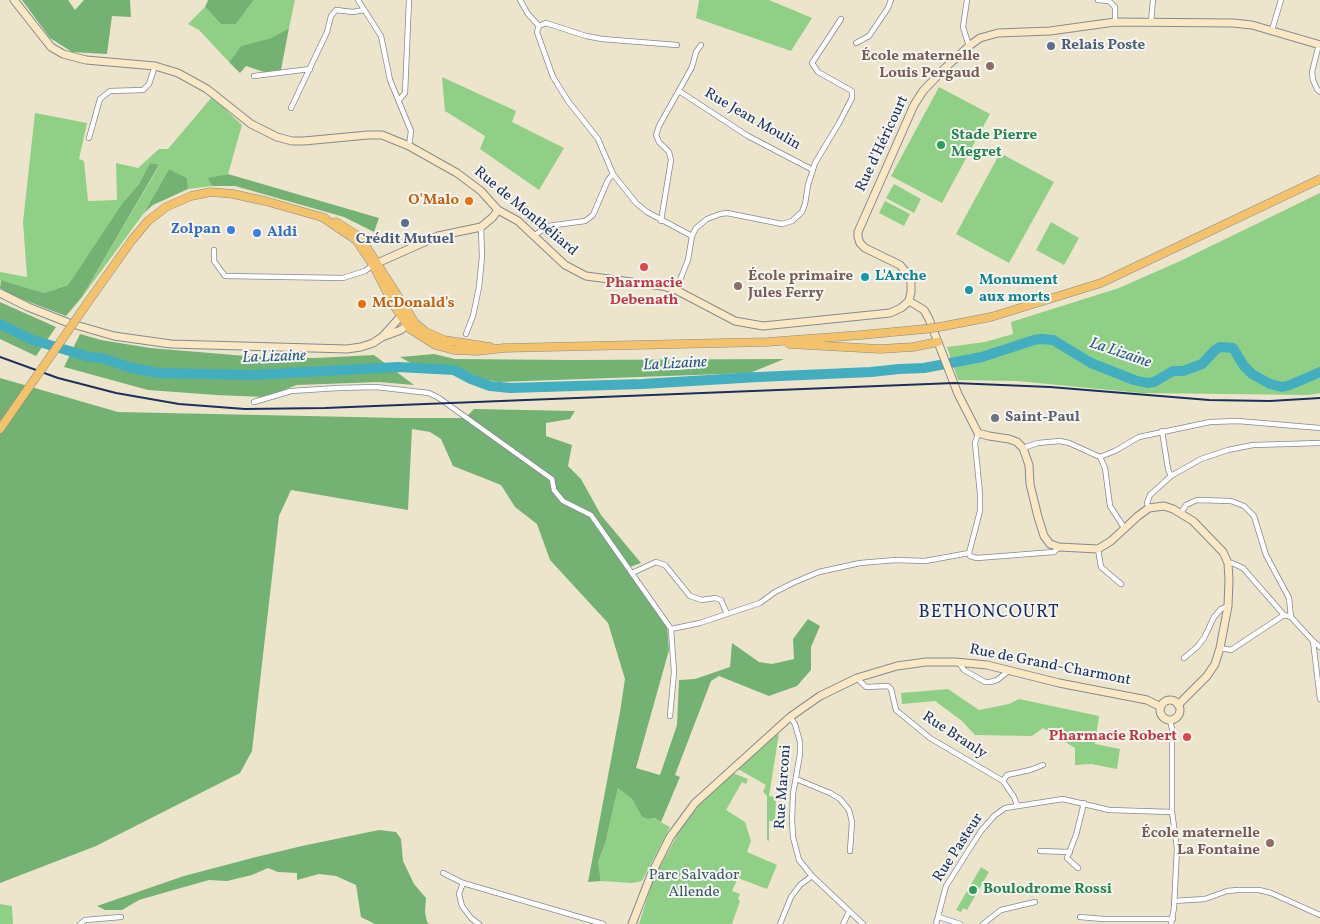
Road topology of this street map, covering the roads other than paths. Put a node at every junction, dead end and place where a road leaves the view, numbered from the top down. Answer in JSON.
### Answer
{"nodes":[{"id":1,"x":14,"y":0,"type":"edge"},
{"id":2,"x":358,"y":0,"type":"edge"},
{"id":3,"x":409,"y":0,"type":"edge"},
{"id":4,"x":520,"y":0,"type":"edge"},
{"id":5,"x":891,"y":0,"type":"edge"},
{"id":6,"x":967,"y":0,"type":"edge"},
{"id":7,"x":1098,"y":0,"type":"edge"},
{"id":8,"x":1153,"y":0,"type":"edge"},
{"id":9,"x":1281,"y":0,"type":"edge"},
{"id":10,"x":364,"y":10,"type":"junction"},
{"id":11,"x":841,"y":19,"type":"dead end"},
{"id":12,"x":1115,"y":22,"type":"junction"},
{"id":13,"x":1151,"y":22,"type":"junction"},
{"id":14,"x":539,"y":26,"type":"junction"},
{"id":15,"x":1272,"y":30,"type":"junction"},
{"id":16,"x":856,"y":43,"type":"dead end"},
{"id":17,"x":677,"y":45,"type":"dead end"},
{"id":18,"x":701,"y":45,"type":"dead end"},
{"id":19,"x":1319,"y":45,"type":"edge"},
{"id":20,"x":969,"y":46,"type":"junction"},
{"id":21,"x":155,"y":66,"type":"junction"},
{"id":22,"x":310,"y":69,"type":"junction"},
{"id":23,"x":254,"y":76,"type":"dead end"},
{"id":24,"x":679,"y":91,"type":"junction"},
{"id":25,"x":1320,"y":92,"type":"edge"},
{"id":26,"x":399,"y":100,"type":"junction"},
{"id":27,"x":291,"y":108,"type":"dead end"},
{"id":28,"x":90,"y":138,"type":"dead end"},
{"id":29,"x":409,"y":146,"type":"junction"},
{"id":30,"x":813,"y":170,"type":"junction"},
{"id":31,"x":613,"y":174,"type":"junction"},
{"id":32,"x":1320,"y":179,"type":"edge"},
{"id":33,"x":498,"y":210,"type":"junction"},
{"id":34,"x":661,"y":221,"type":"junction"},
{"id":35,"x":481,"y":227,"type":"junction"},
{"id":36,"x":535,"y":235,"type":"junction"},
{"id":37,"x":692,"y":236,"type":"junction"},
{"id":38,"x":214,"y":250,"type":"dead end"},
{"id":39,"x":376,"y":264,"type":"junction"},
{"id":40,"x":676,"y":290,"type":"junction"},
{"id":41,"x":0,"y":293,"type":"edge"},
{"id":42,"x":909,"y":302,"type":"junction"},
{"id":43,"x":404,"y":315,"type":"junction"},
{"id":44,"x":409,"y":323,"type":"junction"},
{"id":45,"x":928,"y":326,"type":"junction"},
{"id":46,"x":466,"y":334,"type":"dead end"},
{"id":47,"x":382,"y":337,"type":"junction"},
{"id":48,"x":767,"y":342,"type":"junction"},
{"id":49,"x":939,"y":345,"type":"junction"},
{"id":50,"x":254,"y":402,"type":"dead end"},
{"id":51,"x":1320,"y":428,"type":"edge"},
{"id":52,"x":0,"y":429,"type":"edge"},
{"id":53,"x":1162,"y":431,"type":"junction"},
{"id":54,"x":978,"y":433,"type":"junction"},
{"id":55,"x":1320,"y":443,"type":"edge"},
{"id":56,"x":1023,"y":448,"type":"junction"},
{"id":57,"x":1100,"y":457,"type":"junction"},
{"id":58,"x":1171,"y":476,"type":"junction"},
{"id":59,"x":1149,"y":508,"type":"junction"},
{"id":60,"x":1181,"y":513,"type":"junction"},
{"id":61,"x":1125,"y":529,"type":"junction"},
{"id":62,"x":1059,"y":547,"type":"junction"},
{"id":63,"x":1098,"y":549,"type":"junction"},
{"id":64,"x":969,"y":553,"type":"junction"},
{"id":65,"x":1228,"y":563,"type":"junction"},
{"id":66,"x":632,"y":572,"type":"junction"},
{"id":67,"x":1120,"y":584,"type":"dead end"},
{"id":68,"x":1228,"y":606,"type":"junction"},
{"id":69,"x":727,"y":614,"type":"junction"},
{"id":70,"x":1284,"y":615,"type":"junction"},
{"id":71,"x":1291,"y":616,"type":"junction"},
{"id":72,"x":671,"y":629,"type":"junction"},
{"id":73,"x":1313,"y":641,"type":"junction"},
{"id":74,"x":1320,"y":647,"type":"edge"},
{"id":75,"x":1220,"y":648,"type":"junction"},
{"id":76,"x":1184,"y":658,"type":"dead end"},
{"id":77,"x":958,"y":662,"type":"junction"},
{"id":78,"x":1010,"y":670,"type":"junction"},
{"id":79,"x":857,"y":678,"type":"junction"},
{"id":80,"x":1320,"y":699,"type":"edge"},
{"id":81,"x":1178,"y":705,"type":"junction"},
{"id":82,"x":1161,"y":707,"type":"junction"},
{"id":83,"x":670,"y":716,"type":"dead end"},
{"id":84,"x":790,"y":717,"type":"junction"},
{"id":85,"x":1170,"y":720,"type":"junction"},
{"id":86,"x":1043,"y":764,"type":"dead end"},
{"id":87,"x":796,"y":779,"type":"junction"},
{"id":88,"x":1003,"y":781,"type":"junction"},
{"id":89,"x":1084,"y":804,"type":"junction"},
{"id":90,"x":1016,"y":805,"type":"junction"},
{"id":91,"x":1172,"y":812,"type":"junction"},
{"id":92,"x":850,"y":851,"type":"dead end"},
{"id":93,"x":1040,"y":851,"type":"dead end"},
{"id":94,"x":1070,"y":852,"type":"junction"},
{"id":95,"x":1078,"y":868,"type":"dead end"},
{"id":96,"x":444,"y":873,"type":"dead end"},
{"id":97,"x":812,"y":876,"type":"junction"},
{"id":98,"x":463,"y":883,"type":"junction"},
{"id":99,"x":1035,"y":902,"type":"dead end"},
{"id":100,"x":1174,"y":902,"type":"junction"},
{"id":101,"x":849,"y":912,"type":"junction"},
{"id":102,"x":1320,"y":915,"type":"edge"},
{"id":103,"x":121,"y":917,"type":"dead end"},
{"id":104,"x":939,"y":917,"type":"junction"},
{"id":105,"x":1080,"y":917,"type":"dead end"},
{"id":106,"x":1172,"y":921,"type":"edge"},
{"id":107,"x":591,"y":923,"type":"edge"},
{"id":108,"x":80,"y":924,"type":"edge"},
{"id":109,"x":479,"y":924,"type":"edge"},
{"id":110,"x":603,"y":924,"type":"edge"},
{"id":111,"x":632,"y":924,"type":"edge"},
{"id":112,"x":780,"y":924,"type":"edge"},
{"id":113,"x":843,"y":924,"type":"edge"},
{"id":114,"x":863,"y":924,"type":"edge"},
{"id":115,"x":936,"y":924,"type":"edge"},
{"id":116,"x":960,"y":924,"type":"edge"},
{"id":117,"x":983,"y":924,"type":"edge"}],
"edges":[{"from":1,"to":21,"type":"street","name":"Rue de Montbéliard"},
{"from":2,"to":10,"type":"street"},
{"from":3,"to":26,"type":"street"},
{"from":4,"to":14,"type":"street"},
{"from":5,"to":16,"type":"street"},
{"from":6,"to":20,"type":"street"},
{"from":7,"to":12,"type":"street"},
{"from":8,"to":13,"type":"street"},
{"from":9,"to":15,"type":"street"},
{"from":10,"to":22,"type":"street"},
{"from":10,"to":26,"type":"street"},
{"from":11,"to":30,"type":"street"},
{"from":12,"to":13,"type":"street","name":"Rue d'Héricourt"},
{"from":12,"to":20,"type":"street","name":"Rue d'Héricourt"},
{"from":13,"to":15,"type":"street","name":"Rue d'Héricourt"},
{"from":14,"to":17,"type":"street"},
{"from":14,"to":31,"type":"street"},
{"from":15,"to":19,"type":"street","name":"Rue d'Héricourt"},
{"from":18,"to":24,"type":"street"},
{"from":19,"to":25,"type":"street"},
{"from":20,"to":42,"type":"street","name":"Rue d'Héricourt"},
{"from":21,"to":28,"type":"street"},
{"from":21,"to":29,"type":"street","name":"Rue de Montbéliard"},
{"from":22,"to":23,"type":"street"},
{"from":22,"to":27,"type":"street"},
{"from":24,"to":30,"type":"street","name":"Rue Jean Moulin"},
{"from":24,"to":34,"type":"street"},
{"from":26,"to":29,"type":"street"},
{"from":29,"to":33,"type":"street","name":"Rue de Montbéliard"},
{"from":30,"to":37,"type":"street"},
{"from":31,"to":34,"type":"street"},
{"from":31,"to":36,"type":"street"},
{"from":32,"to":45,"type":"main road","bridge":true},
{"from":33,"to":35,"type":"street"},
{"from":33,"to":36,"type":"street","name":"Rue de Montbéliard"},
{"from":34,"to":37,"type":"street"},
{"from":35,"to":39,"type":"street"},
{"from":35,"to":46,"type":"street"},
{"from":36,"to":40,"type":"street","name":"Rue de Montbéliard"},
{"from":37,"to":40,"type":"street"},
{"from":38,"to":39,"type":"street"},
{"from":39,"to":43,"type":"main road"},
{"from":39,"to":52,"type":"main road","bridge":true},
{"from":40,"to":42,"type":"street","name":"Rue de Montbéliard"},
{"from":41,"to":47,"type":"street"},
{"from":42,"to":45,"type":"street"},
{"from":43,"to":44,"type":"main road"},
{"from":43,"to":47,"type":"street"},
{"from":44,"to":47,"type":"street"},
{"from":44,"to":48,"type":"main road"},
{"from":45,"to":48,"type":"main road"},
{"from":45,"to":49,"type":"street"},
{"from":48,"to":49,"type":"main road"},
{"from":49,"to":54,"type":"street"},
{"from":50,"to":66,"type":"street"},
{"from":51,"to":53,"type":"street"},
{"from":53,"to":57,"type":"street"},
{"from":53,"to":58,"type":"street"},
{"from":54,"to":56,"type":"street"},
{"from":54,"to":64,"type":"street"},
{"from":55,"to":58,"type":"street"},
{"from":56,"to":57,"type":"street"},
{"from":56,"to":62,"type":"street"},
{"from":57,"to":61,"type":"street"},
{"from":58,"to":59,"type":"street"},
{"from":59,"to":60,"type":"street"},
{"from":59,"to":61,"type":"street"},
{"from":60,"to":65,"type":"street"},
{"from":60,"to":71,"type":"street"},
{"from":61,"to":63,"type":"street"},
{"from":62,"to":63,"type":"street"},
{"from":62,"to":64,"type":"street"},
{"from":63,"to":67,"type":"street"},
{"from":64,"to":69,"type":"street"},
{"from":65,"to":68,"type":"street"},
{"from":65,"to":70,"type":"street"},
{"from":66,"to":69,"type":"street"},
{"from":66,"to":72,"type":"street"},
{"from":68,"to":75,"type":"street"},
{"from":68,"to":76,"type":"street"},
{"from":69,"to":72,"type":"street"},
{"from":70,"to":71,"type":"street"},
{"from":70,"to":75,"type":"street"},
{"from":71,"to":73,"type":"street"},
{"from":72,"to":83,"type":"street"},
{"from":73,"to":74,"type":"street"},
{"from":73,"to":80,"type":"street"},
{"from":75,"to":81,"type":"street"},
{"from":77,"to":78,"type":"street","name":"Rue de Grand-Charmont"},
{"from":77,"to":78,"type":"street"},
{"from":77,"to":79,"type":"street","name":"Rue de Grand-Charmont"},
{"from":78,"to":82,"type":"street","name":"Rue de Grand-Charmont"},
{"from":79,"to":84,"type":"street","name":"Rue de Grand-Charmont"},
{"from":79,"to":88,"type":"street","name":"Rue Branly"},
{"from":81,"to":82,"type":"street"},
{"from":81,"to":85,"type":"street"},
{"from":82,"to":85,"type":"street"},
{"from":84,"to":87,"type":"street","name":"Rue Marconi"},
{"from":84,"to":111,"type":"street","name":"Rue de Grand-Charmont"},
{"from":85,"to":91,"type":"street"},
{"from":86,"to":88,"type":"street"},
{"from":87,"to":92,"type":"street"},
{"from":87,"to":97,"type":"street","name":"Rue Marconi"},
{"from":88,"to":90,"type":"street","name":"Rue Branly"},
{"from":89,"to":90,"type":"street","name":"Rue Pasteur"},
{"from":89,"to":91,"type":"street","name":"Rue Pasteur"},
{"from":89,"to":94,"type":"street"},
{"from":90,"to":104,"type":"street","name":"Rue Pasteur"},
{"from":91,"to":100,"type":"street"},
{"from":93,"to":94,"type":"street"},
{"from":94,"to":95,"type":"street"},
{"from":96,"to":98,"type":"street"},
{"from":97,"to":101,"type":"street","name":"Rue Marconi"},
{"from":97,"to":112,"type":"street"},
{"from":98,"to":107,"type":"street"},
{"from":98,"to":109,"type":"street"},
{"from":99,"to":117,"type":"street"},
{"from":100,"to":102,"type":"street"},
{"from":100,"to":106,"type":"street"},
{"from":101,"to":113,"type":"street"},
{"from":101,"to":114,"type":"street","name":"Rue Marconi"},
{"from":103,"to":108,"type":"street"},
{"from":104,"to":115,"type":"street","name":"Rue Pasteur"},
{"from":104,"to":116,"type":"street"},
{"from":105,"to":106,"type":"street"},
{"from":107,"to":110,"type":"street"}]}
